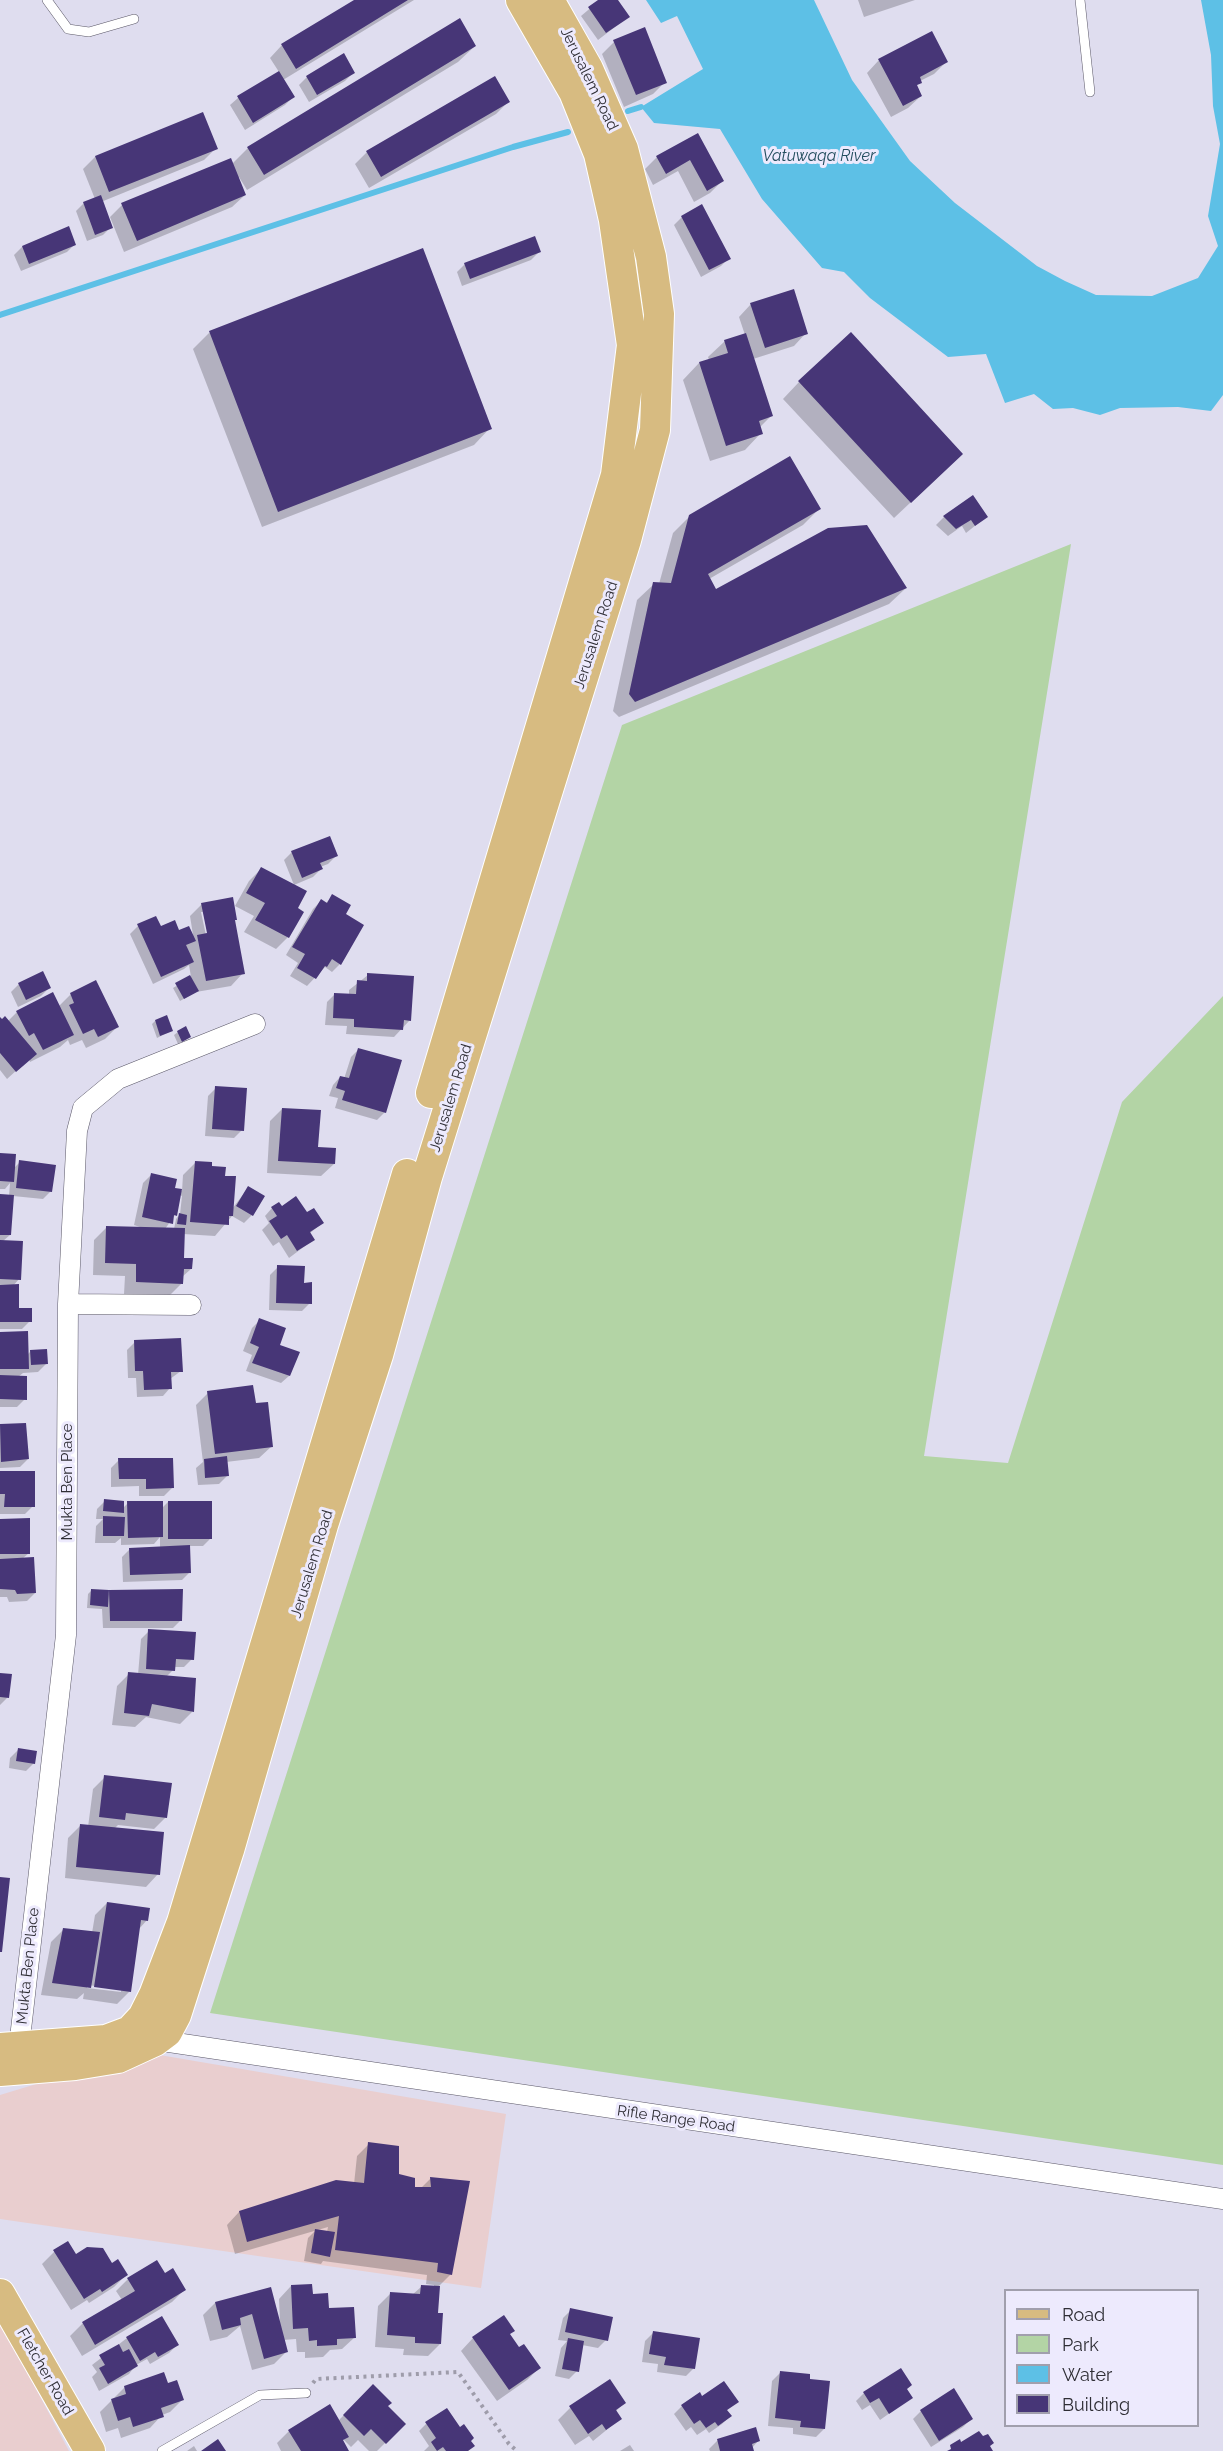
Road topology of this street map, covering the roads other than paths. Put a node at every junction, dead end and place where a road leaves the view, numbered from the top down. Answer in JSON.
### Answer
{"nodes":[{"id":1,"x":47,"y":0,"type":"edge"},
{"id":2,"x":521,"y":0,"type":"edge"},
{"id":3,"x":549,"y":0,"type":"edge"},
{"id":4,"x":1080,"y":0,"type":"edge"},
{"id":5,"x":134,"y":18,"type":"dead end"},
{"id":6,"x":1090,"y":92,"type":"dead end"},
{"id":7,"x":255,"y":1024,"type":"dead end"},
{"id":8,"x":68,"y":1304,"type":"junction"},
{"id":9,"x":191,"y":1305,"type":"dead end"},
{"id":10,"x":143,"y":2036,"type":"junction"},
{"id":11,"x":9,"y":2048,"type":"edge"},
{"id":12,"x":75,"y":2065,"type":"junction"},
{"id":13,"x":0,"y":2071,"type":"edge"},
{"id":14,"x":0,"y":2084,"type":"edge"},
{"id":15,"x":1223,"y":2199,"type":"edge"},
{"id":16,"x":0,"y":2294,"type":"edge"},
{"id":17,"x":306,"y":2393,"type":"road end"},
{"id":18,"x":90,"y":2451,"type":"edge"},
{"id":19,"x":162,"y":2451,"type":"edge"}],
"edges":[{"from":1,"to":5,"type":"lane"},
{"from":2,"to":10,"type":"main road","name":"Jerusalem Road"},
{"from":3,"to":10,"type":"main road","name":"Jerusalem Road"},
{"from":4,"to":6,"type":"lane"},
{"from":7,"to":8,"type":"street","name":"Mukta Ben Place"},
{"from":8,"to":9,"type":"street"},
{"from":8,"to":11,"type":"street","name":"Mukta Ben Place"},
{"from":10,"to":11,"type":"main road"},
{"from":10,"to":12,"type":"main road","name":"Jerusalem Road"},
{"from":10,"to":15,"type":"street","name":"Rifle Range Road"},
{"from":12,"to":13,"type":"main road","name":"Jerusalem Road"},
{"from":12,"to":14,"type":"main road"},
{"from":16,"to":18,"type":"main road","name":"Fletcher Road"},
{"from":17,"to":19,"type":"lane"}]}
